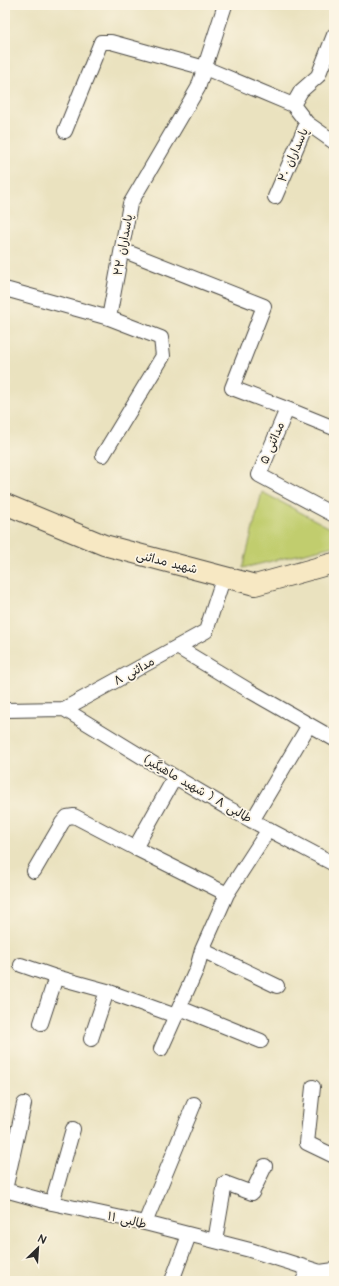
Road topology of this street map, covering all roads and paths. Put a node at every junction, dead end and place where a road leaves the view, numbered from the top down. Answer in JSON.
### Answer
{"nodes":[{"id":1,"x":225,"y":5,"type":"edge"},
{"id":2,"x":334,"y":34,"type":"edge"},
{"id":3,"x":205,"y":68,"type":"junction"},
{"id":4,"x":293,"y":105,"type":"junction"},
{"id":5,"x":307,"y":123,"type":"junction"},
{"id":6,"x":65,"y":131,"type":"dead end"},
{"id":7,"x":334,"y":142,"type":"edge"},
{"id":8,"x":275,"y":197,"type":"dead end"},
{"id":9,"x":122,"y":250,"type":"junction"},
{"id":10,"x":5,"y":289,"type":"edge"},
{"id":11,"x":109,"y":318,"type":"junction"},
{"id":12,"x":287,"y":409,"type":"junction"},
{"id":13,"x":334,"y":428,"type":"edge"},
{"id":14,"x":103,"y":455,"type":"dead end"},
{"id":15,"x":5,"y":504,"type":"edge"},
{"id":16,"x":334,"y":515,"type":"edge"},
{"id":17,"x":334,"y":563,"type":"edge"},
{"id":18,"x":224,"y":576,"type":"junction"},
{"id":19,"x":177,"y":647,"type":"junction"},
{"id":20,"x":5,"y":710,"type":"edge"},
{"id":21,"x":64,"y":710,"type":"junction"},
{"id":22,"x":309,"y":725,"type":"junction"},
{"id":23,"x":334,"y":738,"type":"edge"},
{"id":24,"x":175,"y":777,"type":"junction"},
{"id":25,"x":252,"y":820,"type":"junction"},
{"id":26,"x":269,"y":829,"type":"junction"},
{"id":27,"x":135,"y":848,"type":"junction"},
{"id":28,"x":334,"y":864,"type":"edge"},
{"id":29,"x":34,"y":871,"type":"dead end"},
{"id":30,"x":227,"y":894,"type":"junction"},
{"id":31,"x":202,"y":950,"type":"junction"},
{"id":32,"x":21,"y":965,"type":"dead end"},
{"id":33,"x":56,"y":977,"type":"junction"},
{"id":34,"x":277,"y":986,"type":"dead end"},
{"id":35,"x":107,"y":991,"type":"junction"},
{"id":36,"x":178,"y":1012,"type":"junction"},
{"id":37,"x":41,"y":1023,"type":"dead end"},
{"id":38,"x":91,"y":1040,"type":"dead end"},
{"id":39,"x":261,"y":1041,"type":"dead end"},
{"id":40,"x":161,"y":1049,"type":"dead end"},
{"id":41,"x":313,"y":1087,"type":"dead end"},
{"id":42,"x":24,"y":1104,"type":"dead end"},
{"id":43,"x":194,"y":1104,"type":"dead end"},
{"id":44,"x":73,"y":1129,"type":"dead end"},
{"id":45,"x":334,"y":1156,"type":"edge"},
{"id":46,"x":265,"y":1166,"type":"dead end"},
{"id":47,"x":5,"y":1190,"type":"edge"},
{"id":48,"x":52,"y":1203,"type":"junction"},
{"id":49,"x":145,"y":1223,"type":"junction"},
{"id":50,"x":189,"y":1235,"type":"junction"},
{"id":51,"x":216,"y":1241,"type":"junction"},
{"id":52,"x":334,"y":1270,"type":"edge"},
{"id":53,"x":306,"y":1275,"type":"edge"},
{"id":54,"x":173,"y":1278,"type":"dead end"}],
"edges":[{"from":1,"to":3,"type":"street","name":"پاسداران ۲۲"},
{"from":2,"to":4,"type":"street"},
{"from":3,"to":4,"type":"street"},
{"from":3,"to":6,"type":"street"},
{"from":3,"to":9,"type":"street","name":"پاسداران ۲۲"},
{"from":4,"to":5,"type":"street","name":"پاسداران ۲۰"},
{"from":5,"to":7,"type":"street"},
{"from":5,"to":8,"type":"street","name":"پاسداران ۲۰"},
{"from":9,"to":11,"type":"street","name":"پاسداران ۲۲"},
{"from":9,"to":12,"type":"street","name":"مدائنی ۵"},
{"from":10,"to":11,"type":"street"},
{"from":11,"to":14,"type":"street"},
{"from":12,"to":13,"type":"street"},
{"from":12,"to":16,"type":"street","name":"مدائنی ۵"},
{"from":15,"to":18,"type":"street","name":"شهید مدائنی"},
{"from":17,"to":18,"type":"street","name":"شهید مدائنی"},
{"from":18,"to":19,"type":"street","name":"مدائنی ۸"},
{"from":19,"to":21,"type":"street","name":"مدائنی ۸"},
{"from":19,"to":22,"type":"street"},
{"from":20,"to":21,"type":"street","name":"مدائنی ۸"},
{"from":21,"to":24,"type":"street","name":"طالبی ۸ ( شهید ماهیگیر)"},
{"from":22,"to":23,"type":"street"},
{"from":22,"to":25,"type":"street"},
{"from":24,"to":25,"type":"street","name":"طالبی ۸ ( شهید ماهیگیر)"},
{"from":24,"to":27,"type":"street"},
{"from":25,"to":26,"type":"street","name":"طالبی ۸ ( شهید ماهیگیر)"},
{"from":26,"to":28,"type":"street","name":"طالبی ۸ ( شهید ماهیگیر)"},
{"from":26,"to":30,"type":"street"},
{"from":27,"to":29,"type":"street"},
{"from":27,"to":30,"type":"street"},
{"from":30,"to":31,"type":"street"},
{"from":31,"to":34,"type":"street"},
{"from":31,"to":36,"type":"street"},
{"from":32,"to":33,"type":"street"},
{"from":33,"to":35,"type":"street"},
{"from":33,"to":37,"type":"street"},
{"from":35,"to":36,"type":"street"},
{"from":35,"to":38,"type":"street"},
{"from":36,"to":39,"type":"street"},
{"from":36,"to":40,"type":"street"},
{"from":41,"to":45,"type":"street"},
{"from":42,"to":47,"type":"street","name":"طالبی ۱۱"},
{"from":43,"to":49,"type":"street"},
{"from":44,"to":48,"type":"street"},
{"from":46,"to":51,"type":"street"},
{"from":47,"to":48,"type":"street","name":"طالبی ۱۱"},
{"from":48,"to":49,"type":"street","name":"طالبی ۱۱"},
{"from":49,"to":50,"type":"street","name":"طالبی ۱۱"},
{"from":50,"to":51,"type":"street","name":"طالبی ۱۱"},
{"from":50,"to":54,"type":"street"},
{"from":51,"to":53,"type":"street","name":"طالبی ۱۱"},
{"from":52,"to":53,"type":"street","name":"طالبی ۱۱"}]}
